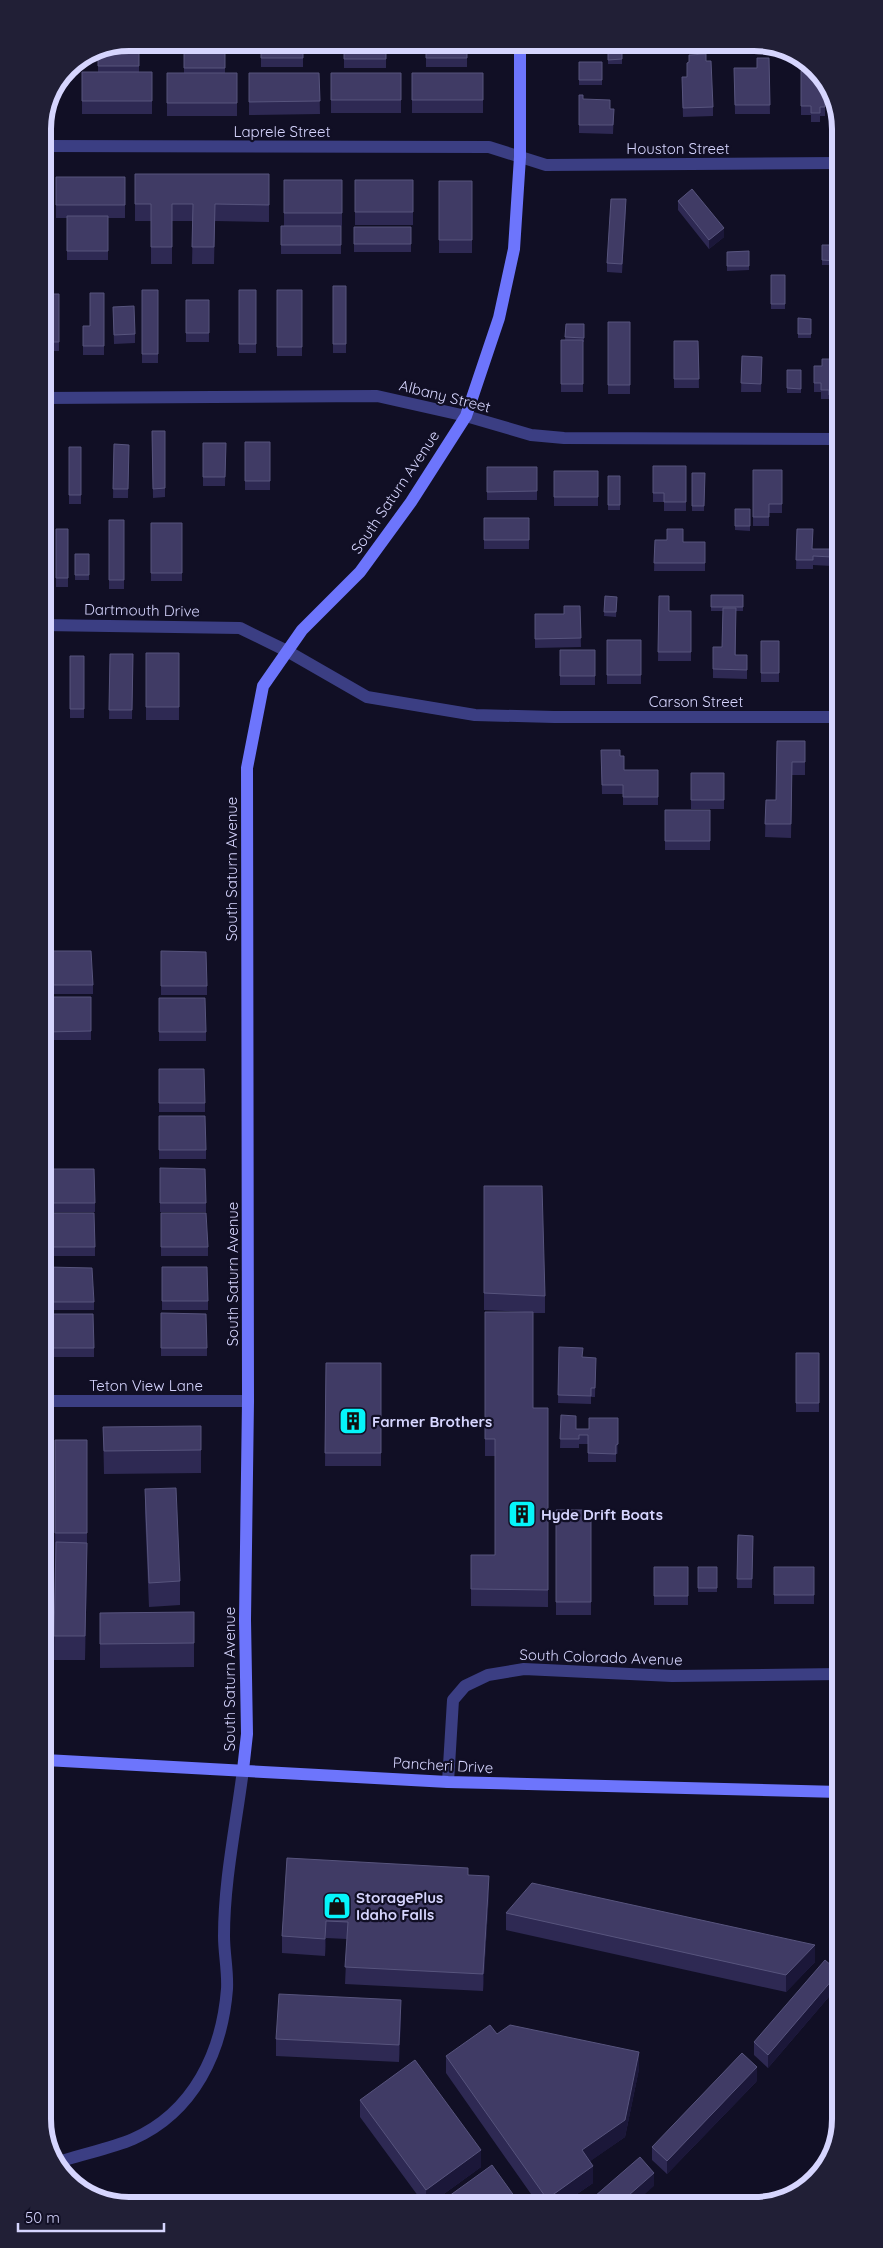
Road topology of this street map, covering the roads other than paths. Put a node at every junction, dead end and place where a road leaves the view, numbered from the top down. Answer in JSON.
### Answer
{"nodes":[{"id":1,"x":520,"y":51,"type":"edge"},
{"id":2,"x":51,"y":146,"type":"edge"},
{"id":3,"x":520,"y":157,"type":"junction"},
{"id":4,"x":832,"y":163,"type":"edge"},
{"id":5,"x":51,"y":398,"type":"edge"},
{"id":6,"x":466,"y":416,"type":"junction"},
{"id":7,"x":832,"y":439,"type":"edge"},
{"id":8,"x":51,"y":625,"type":"edge"},
{"id":9,"x":240,"y":628,"type":"joint"},
{"id":10,"x":287,"y":651,"type":"junction"},
{"id":11,"x":832,"y":717,"type":"edge"},
{"id":12,"x":51,"y":1401,"type":"edge"},
{"id":13,"x":248,"y":1401,"type":"junction"},
{"id":14,"x":832,"y":1674,"type":"edge"},
{"id":15,"x":51,"y":1760,"type":"edge"},
{"id":16,"x":244,"y":1770,"type":"junction"},
{"id":17,"x":448,"y":1782,"type":"junction"},
{"id":18,"x":832,"y":1792,"type":"edge"},
{"id":19,"x":65,"y":2160,"type":"dead end"}],
"edges":[{"from":1,"to":3,"type":"street","name":"South Saturn Avenue"},
{"from":2,"to":3,"type":"street","name":"Laprele Street"},
{"from":3,"to":4,"type":"street","name":"Houston Street"},
{"from":3,"to":6,"type":"street","name":"South Saturn Avenue"},
{"from":5,"to":6,"type":"street","name":"Albany Street"},
{"from":6,"to":7,"type":"street","name":"Albany Street"},
{"from":6,"to":10,"type":"street","name":"South Saturn Avenue"},
{"from":8,"to":9,"type":"street","name":"Dartmouth Drive"},
{"from":9,"to":10,"type":"street","name":"Carson Street"},
{"from":10,"to":11,"type":"street","name":"Carson Street"},
{"from":10,"to":13,"type":"street","name":"South Saturn Avenue"},
{"from":12,"to":13,"type":"street","name":"Teton View Lane"},
{"from":13,"to":16,"type":"street","name":"South Saturn Avenue"},
{"from":14,"to":17,"type":"street","name":"South Colorado Avenue"},
{"from":15,"to":16,"type":"street","name":"Pancheri Drive"},
{"from":16,"to":17,"type":"street","name":"Pancheri Drive"},
{"from":16,"to":19,"type":"street"},
{"from":17,"to":18,"type":"street","name":"Pancheri Drive"}]}
